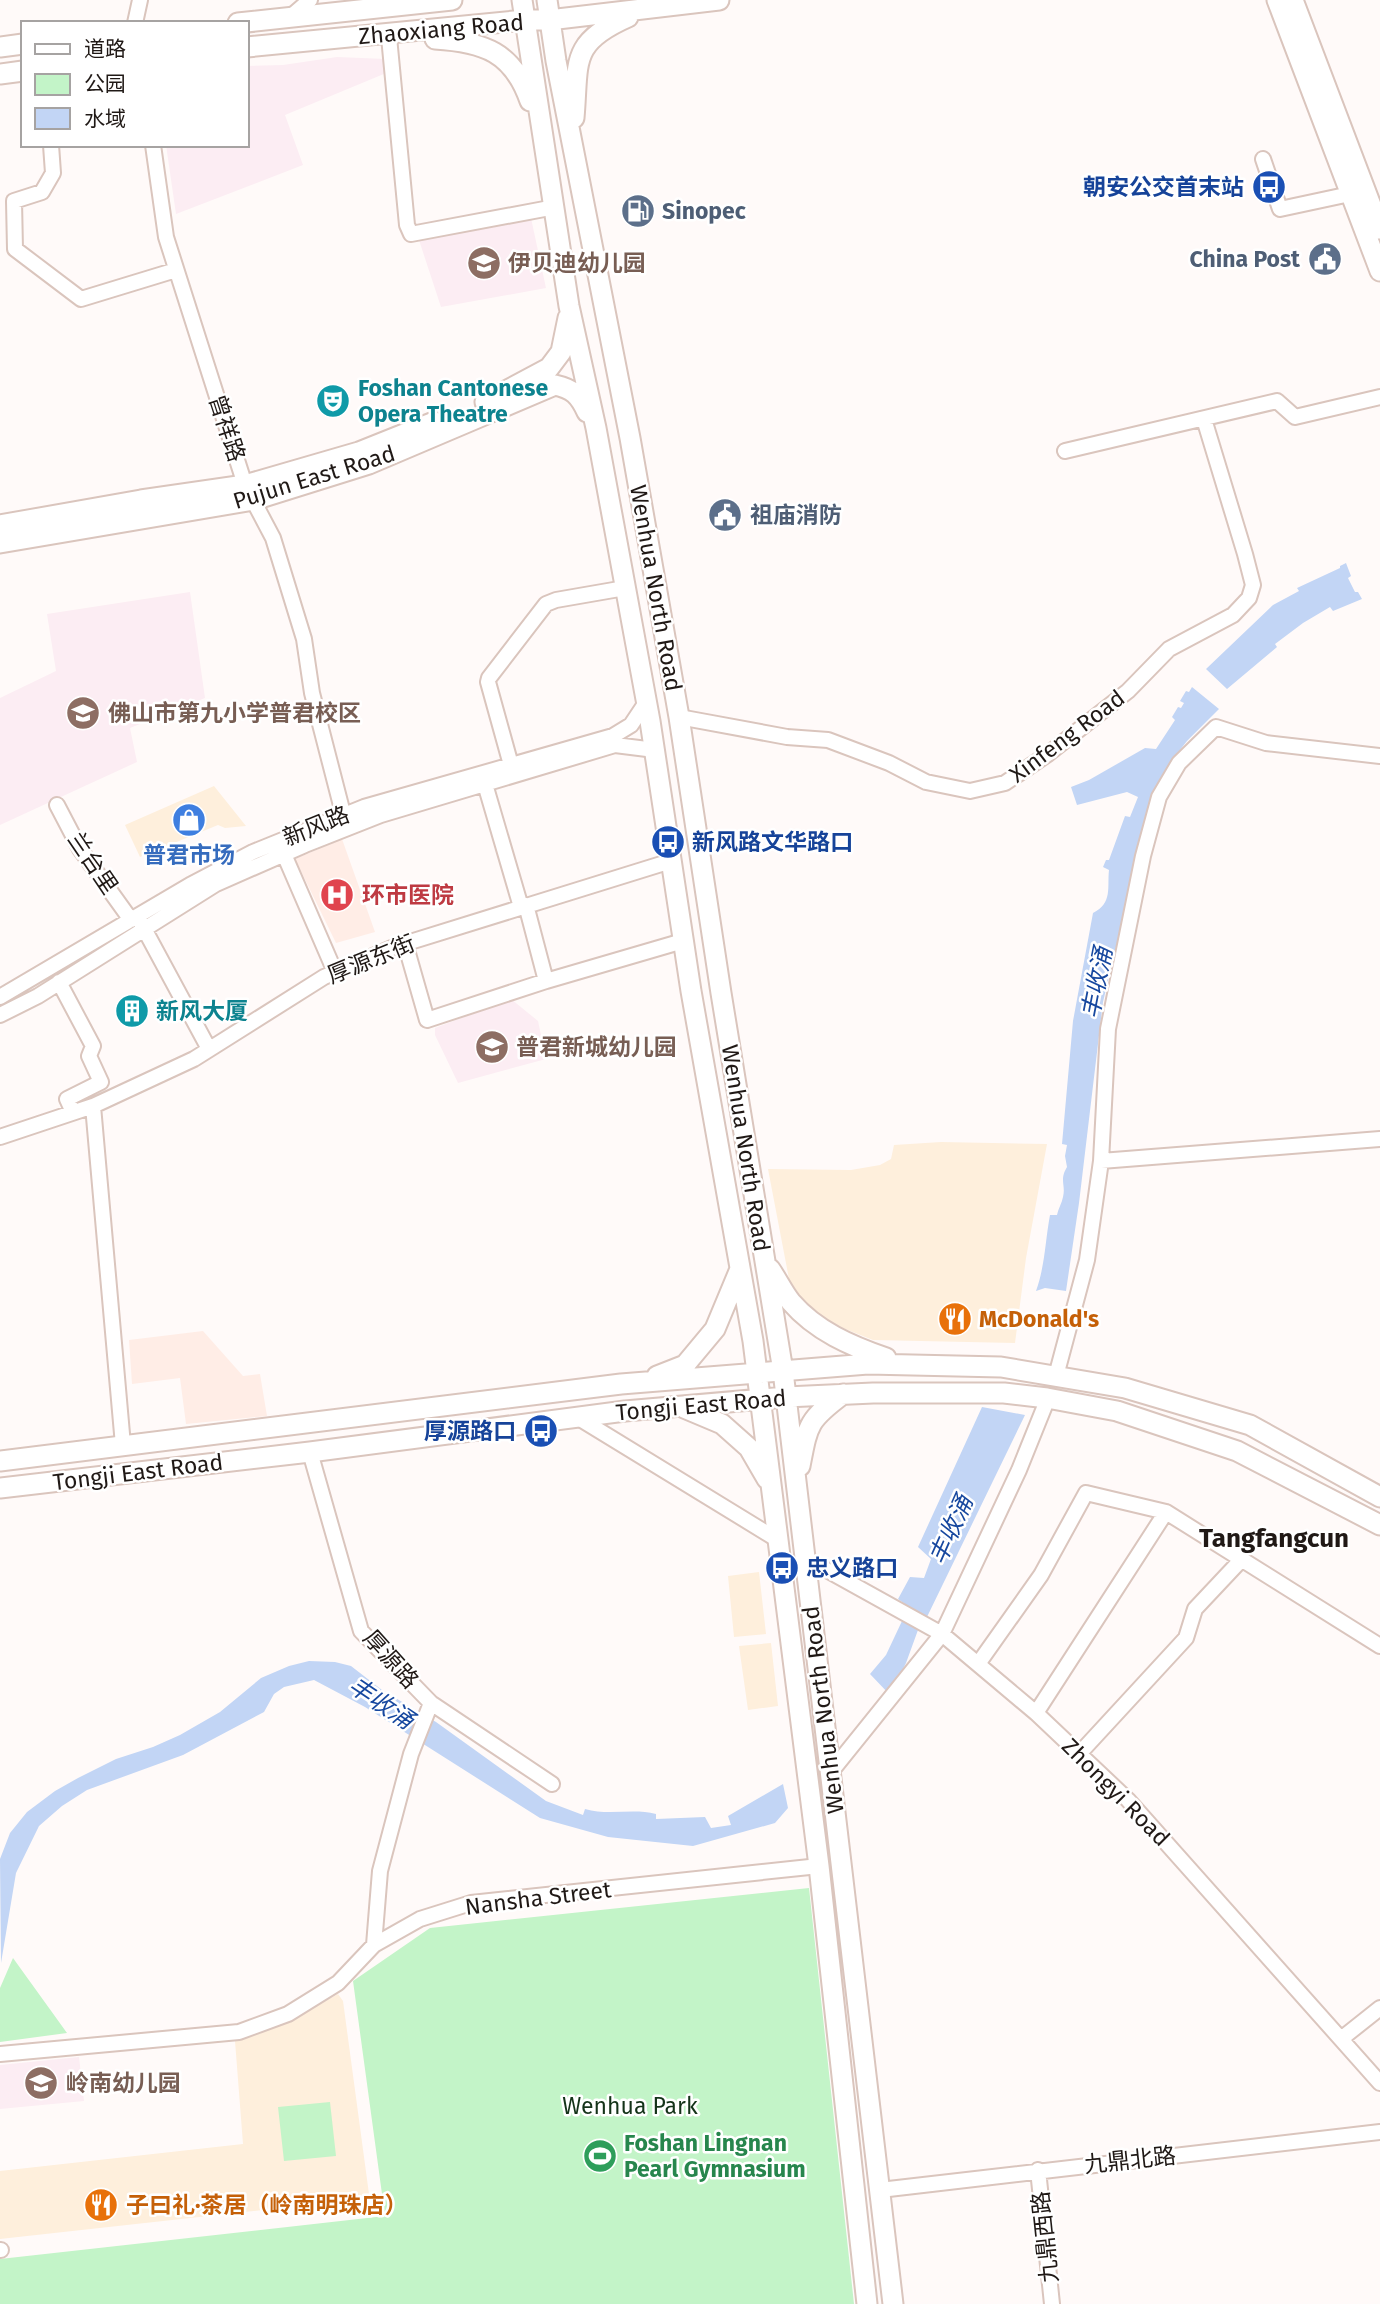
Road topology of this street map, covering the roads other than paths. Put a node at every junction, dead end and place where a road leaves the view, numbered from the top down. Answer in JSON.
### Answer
{"nodes":[{"id":1,"x":140,"y":0,"type":"edge"},
{"id":2,"x":310,"y":0,"type":"edge"},
{"id":3,"x":422,"y":0,"type":"edge"},
{"id":4,"x":452,"y":0,"type":"edge"},
{"id":5,"x":522,"y":0,"type":"edge"},
{"id":6,"x":719,"y":0,"type":"edge"},
{"id":7,"x":1277,"y":0,"type":"edge"},
{"id":8,"x":1293,"y":0,"type":"edge"},
{"id":9,"x":394,"y":7,"type":"junction"},
{"id":10,"x":648,"y":8,"type":"junction"},
{"id":11,"x":548,"y":10,"type":"edge"},
{"id":12,"x":288,"y":18,"type":"junction"},
{"id":13,"x":525,"y":20,"type":"junction"},
{"id":14,"x":135,"y":21,"type":"edge"},
{"id":15,"x":248,"y":22,"type":"edge"},
{"id":16,"x":382,"y":36,"type":"junction"},
{"id":17,"x":21,"y":44,"type":"edge"},
{"id":18,"x":0,"y":47,"type":"edge"},
{"id":19,"x":248,"y":47,"type":"edge"},
{"id":20,"x":21,"y":71,"type":"edge"},
{"id":21,"x":0,"y":74,"type":"edge"},
{"id":22,"x":546,"y":143,"type":"junction"},
{"id":23,"x":572,"y":144,"type":"junction"},
{"id":24,"x":51,"y":147,"type":"edge"},
{"id":25,"x":153,"y":147,"type":"edge"},
{"id":26,"x":1263,"y":159,"type":"dead end"},
{"id":27,"x":1350,"y":194,"type":"junction"},
{"id":28,"x":555,"y":207,"type":"junction"},
{"id":29,"x":1380,"y":229,"type":"edge"},
{"id":30,"x":176,"y":270,"type":"junction"},
{"id":31,"x":1380,"y":271,"type":"edge"},
{"id":32,"x":569,"y":306,"type":"junction"},
{"id":33,"x":552,"y":376,"type":"junction"},
{"id":34,"x":1380,"y":397,"type":"edge"},
{"id":35,"x":1204,"y":419,"type":"junction"},
{"id":36,"x":596,"y":428,"type":"junction"},
{"id":37,"x":1065,"y":451,"type":"dead end"},
{"id":38,"x":249,"y":493,"type":"junction"},
{"id":39,"x":0,"y":525,"type":"edge"},
{"id":40,"x":0,"y":543,"type":"edge"},
{"id":41,"x":625,"y":588,"type":"junction"},
{"id":42,"x":647,"y":701,"type":"junction"},
{"id":43,"x":679,"y":717,"type":"junction"},
{"id":44,"x":655,"y":750,"type":"junction"},
{"id":45,"x":1380,"y":756,"type":"edge"},
{"id":46,"x":511,"y":765,"type":"junction"},
{"id":47,"x":485,"y":784,"type":"junction"},
{"id":48,"x":57,"y":805,"type":"dead end"},
{"id":49,"x":345,"y":822,"type":"junction"},
{"id":50,"x":281,"y":848,"type":"junction"},
{"id":51,"x":671,"y":861,"type":"junction"},
{"id":52,"x":523,"y":906,"type":"junction"},
{"id":53,"x":138,"y":922,"type":"junction"},
{"id":54,"x":683,"y":941,"type":"junction"},
{"id":55,"x":405,"y":943,"type":"junction"},
{"id":56,"x":335,"y":972,"type":"junction"},
{"id":57,"x":546,"y":981,"type":"junction"},
{"id":58,"x":59,"y":982,"type":"junction"},
{"id":59,"x":0,"y":997,"type":"edge"},
{"id":60,"x":0,"y":1015,"type":"edge"},
{"id":61,"x":209,"y":1049,"type":"junction"},
{"id":62,"x":93,"y":1106,"type":"junction"},
{"id":63,"x":73,"y":1112,"type":"junction"},
{"id":64,"x":1,"y":1135,"type":"edge"},
{"id":65,"x":1380,"y":1139,"type":"edge"},
{"id":66,"x":1101,"y":1161,"type":"junction"},
{"id":67,"x":765,"y":1262,"type":"junction"},
{"id":68,"x":740,"y":1268,"type":"junction"},
{"id":69,"x":904,"y":1365,"type":"junction"},
{"id":70,"x":783,"y":1371,"type":"junction"},
{"id":71,"x":757,"y":1373,"type":"junction"},
{"id":72,"x":1056,"y":1376,"type":"junction"},
{"id":73,"x":642,"y":1383,"type":"junction"},
{"id":74,"x":843,"y":1394,"type":"junction"},
{"id":75,"x":786,"y":1397,"type":"junction"},
{"id":76,"x":1048,"y":1398,"type":"junction"},
{"id":77,"x":761,"y":1399,"type":"junction"},
{"id":78,"x":680,"y":1406,"type":"junction"},
{"id":79,"x":577,"y":1417,"type":"junction"},
{"id":80,"x":122,"y":1444,"type":"junction"},
{"id":81,"x":310,"y":1452,"type":"junction"},
{"id":82,"x":0,"y":1461,"type":"edge"},
{"id":83,"x":796,"y":1485,"type":"junction"},
{"id":84,"x":0,"y":1488,"type":"edge"},
{"id":85,"x":772,"y":1488,"type":"junction"},
{"id":86,"x":1380,"y":1497,"type":"edge"},
{"id":87,"x":1167,"y":1512,"type":"junction"},
{"id":88,"x":1380,"y":1525,"type":"edge"},
{"id":89,"x":779,"y":1540,"type":"junction"},
{"id":90,"x":805,"y":1558,"type":"junction"},
{"id":91,"x":1242,"y":1559,"type":"junction"},
{"id":92,"x":939,"y":1632,"type":"junction"},
{"id":93,"x":1380,"y":1646,"type":"edge"},
{"id":94,"x":978,"y":1664,"type":"junction"},
{"id":95,"x":432,"y":1703,"type":"junction"},
{"id":96,"x":1036,"y":1713,"type":"junction"},
{"id":97,"x":1079,"y":1754,"type":"junction"},
{"id":98,"x":830,"y":1773,"type":"junction"},
{"id":99,"x":552,"y":1784,"type":"dead end"},
{"id":100,"x":819,"y":1867,"type":"junction"},
{"id":101,"x":374,"y":1945,"type":"junction"},
{"id":102,"x":1380,"y":2008,"type":"edge"},
{"id":103,"x":1341,"y":2039,"type":"junction"},
{"id":104,"x":0,"y":2054,"type":"edge"},
{"id":105,"x":1380,"y":2082,"type":"edge"},
{"id":106,"x":1380,"y":2132,"type":"edge"},
{"id":107,"x":1038,"y":2170,"type":"junction"},
{"id":108,"x":880,"y":2189,"type":"junction"},
{"id":109,"x":867,"y":2304,"type":"edge"},
{"id":110,"x":893,"y":2304,"type":"edge"},
{"id":111,"x":1052,"y":2304,"type":"edge"}],
"edges":[{"from":1,"to":14,"type":"street"},
{"from":2,"to":12,"type":"street"},
{"from":3,"to":9,"type":"main road"},
{"from":4,"to":9,"type":"main road","name":"Zhaoxiang Road"},
{"from":5,"to":13,"type":"main road","name":"Wenhua North Road"},
{"from":6,"to":10,"type":"main road","name":"Zhaoxiang Road"},
{"from":7,"to":27,"type":"main road"},
{"from":8,"to":29,"type":"main road"},
{"from":9,"to":12,"type":"main road","name":"Zhaoxiang Road"},
{"from":10,"to":11,"type":"main road","name":"Zhaoxiang Road"},
{"from":10,"to":23,"type":"main road"},
{"from":11,"to":13,"type":"main road","name":"Zhaoxiang Road"},
{"from":11,"to":23,"type":"main road","name":"Wenhua North Road"},
{"from":12,"to":15,"type":"main road","name":"Zhaoxiang Road"},
{"from":13,"to":16,"type":"main road","name":"Zhaoxiang Road"},
{"from":13,"to":22,"type":"main road","name":"Wenhua North Road"},
{"from":16,"to":19,"type":"main road","name":"Zhaoxiang Road"},
{"from":16,"to":22,"type":"main road"},
{"from":16,"to":28,"type":"street"},
{"from":17,"to":18,"type":"main road"},
{"from":20,"to":21,"type":"main road"},
{"from":22,"to":28,"type":"main road","name":"Wenhua North Road"},
{"from":23,"to":43,"type":"main road","name":"Wenhua North Road"},
{"from":24,"to":30,"type":"street"},
{"from":25,"to":30,"type":"street","name":"曾祥路"},
{"from":26,"to":27,"type":"street"},
{"from":27,"to":31,"type":"main road"},
{"from":28,"to":32,"type":"main road","name":"Wenhua North Road"},
{"from":30,"to":38,"type":"street","name":"曾祥路"},
{"from":32,"to":33,"type":"main road"},
{"from":32,"to":36,"type":"main road","name":"Wenhua North Road"},
{"from":33,"to":36,"type":"main road"},
{"from":33,"to":38,"type":"main road","name":"Pujun East Road"},
{"from":34,"to":35,"type":"street"},
{"from":35,"to":37,"type":"street"},
{"from":35,"to":43,"type":"street","name":"Xinfeng Road"},
{"from":36,"to":41,"type":"main road","name":"Wenhua North Road"},
{"from":38,"to":39,"type":"main road","name":"Pujun East Road"},
{"from":38,"to":40,"type":"main road","name":"Pujun East Road"},
{"from":38,"to":49,"type":"street","name":"曾祥路"},
{"from":41,"to":42,"type":"main road","name":"Wenhua North Road"},
{"from":41,"to":46,"type":"street"},
{"from":42,"to":44,"type":"main road","name":"Wenhua North Road"},
{"from":42,"to":46,"type":"street","name":"新风路"},
{"from":43,"to":67,"type":"main road","name":"Wenhua North Road"},
{"from":44,"to":47,"type":"street","name":"新风路"},
{"from":44,"to":51,"type":"main road","name":"Wenhua North Road"},
{"from":45,"to":66,"type":"street"},
{"from":46,"to":49,"type":"street","name":"新风路"},
{"from":47,"to":49,"type":"street","name":"新风路"},
{"from":47,"to":52,"type":"street"},
{"from":48,"to":53,"type":"street","name":"兰台里"},
{"from":49,"to":50,"type":"street","name":"新风路"},
{"from":50,"to":53,"type":"street","name":"新风路"},
{"from":50,"to":56,"type":"street"},
{"from":51,"to":52,"type":"street","name":"厚源东街"},
{"from":51,"to":54,"type":"main road","name":"Wenhua North Road"},
{"from":52,"to":55,"type":"street","name":"厚源东街"},
{"from":52,"to":57,"type":"street"},
{"from":53,"to":58,"type":"street","name":"新风路"},
{"from":53,"to":59,"type":"street","name":"新风路"},
{"from":53,"to":61,"type":"street","name":"兰台里"},
{"from":54,"to":57,"type":"street"},
{"from":54,"to":68,"type":"main road","name":"Wenhua North Road"},
{"from":55,"to":56,"type":"street","name":"厚源东街"},
{"from":55,"to":57,"type":"street"},
{"from":56,"to":61,"type":"street","name":"厚源东街"},
{"from":58,"to":60,"type":"street","name":"新风路"},
{"from":58,"to":63,"type":"street"},
{"from":61,"to":62,"type":"street","name":"厚源东街"},
{"from":62,"to":63,"type":"street","name":"厚源东街"},
{"from":62,"to":80,"type":"street"},
{"from":63,"to":64,"type":"street","name":"厚源东街"},
{"from":65,"to":66,"type":"street"},
{"from":66,"to":72,"type":"street"},
{"from":67,"to":69,"type":"main road"},
{"from":67,"to":70,"type":"main road","name":"Wenhua North Road"},
{"from":68,"to":71,"type":"main road","name":"Wenhua North Road"},
{"from":68,"to":73,"type":"main road"},
{"from":69,"to":70,"type":"main road","name":"Tongji East Road"},
{"from":69,"to":72,"type":"main road","name":"Tongji East Road"},
{"from":70,"to":71,"type":"main road","name":"Tongji East Road"},
{"from":70,"to":75,"type":"main road","name":"Wenhua North Road"},
{"from":71,"to":73,"type":"main road","name":"Tongji East Road"},
{"from":71,"to":77,"type":"main road","name":"Wenhua North Road"},
{"from":72,"to":86,"type":"main road","name":"Tongji East Road"},
{"from":73,"to":80,"type":"main road","name":"Tongji East Road"},
{"from":74,"to":75,"type":"main road","name":"Tongji East Road"},
{"from":74,"to":76,"type":"main road","name":"Tongji East Road"},
{"from":74,"to":83,"type":"main road"},
{"from":75,"to":77,"type":"main road","name":"Tongji East Road"},
{"from":75,"to":83,"type":"main road","name":"Wenhua North Road"},
{"from":76,"to":88,"type":"main road","name":"Tongji East Road"},
{"from":76,"to":92,"type":"street"},
{"from":77,"to":78,"type":"main road","name":"Tongji East Road"},
{"from":77,"to":85,"type":"main road","name":"Wenhua North Road"},
{"from":78,"to":79,"type":"main road","name":"Tongji East Road"},
{"from":78,"to":85,"type":"main road"},
{"from":79,"to":81,"type":"main road","name":"Tongji East Road"},
{"from":79,"to":89,"type":"street"},
{"from":80,"to":82,"type":"main road","name":"Tongji East Road"},
{"from":81,"to":84,"type":"main road","name":"Tongji East Road"},
{"from":81,"to":95,"type":"street","name":"厚源路"},
{"from":83,"to":90,"type":"main road","name":"Wenhua North Road"},
{"from":85,"to":89,"type":"main road","name":"Wenhua North Road"},
{"from":87,"to":91,"type":"street"},
{"from":87,"to":94,"type":"street"},
{"from":87,"to":96,"type":"street"},
{"from":89,"to":100,"type":"main road","name":"Wenhua North Road"},
{"from":90,"to":92,"type":"street","name":"Zhongyi Road"},
{"from":90,"to":98,"type":"main road","name":"Wenhua North Road"},
{"from":91,"to":93,"type":"street"},
{"from":91,"to":97,"type":"street"},
{"from":92,"to":94,"type":"street","name":"Zhongyi Road"},
{"from":92,"to":98,"type":"street"},
{"from":94,"to":96,"type":"street","name":"Zhongyi Road"},
{"from":95,"to":99,"type":"street"},
{"from":95,"to":101,"type":"street","name":"厚源路"},
{"from":96,"to":97,"type":"street","name":"Zhongyi Road"},
{"from":97,"to":103,"type":"street","name":"Zhongyi Road"},
{"from":98,"to":108,"type":"main road","name":"Wenhua North Road"},
{"from":100,"to":101,"type":"street","name":"Nansha Street"},
{"from":100,"to":109,"type":"main road","name":"Wenhua North Road"},
{"from":101,"to":104,"type":"street","name":"Nansha Street"},
{"from":102,"to":103,"type":"street"},
{"from":103,"to":105,"type":"street","name":"Zhongyi Road"},
{"from":106,"to":107,"type":"street","name":"九鼎北路"},
{"from":107,"to":108,"type":"street","name":"九鼎北路"},
{"from":107,"to":111,"type":"street","name":"九鼎西路"},
{"from":108,"to":110,"type":"main road","name":"Wenhua North Road"}]}
